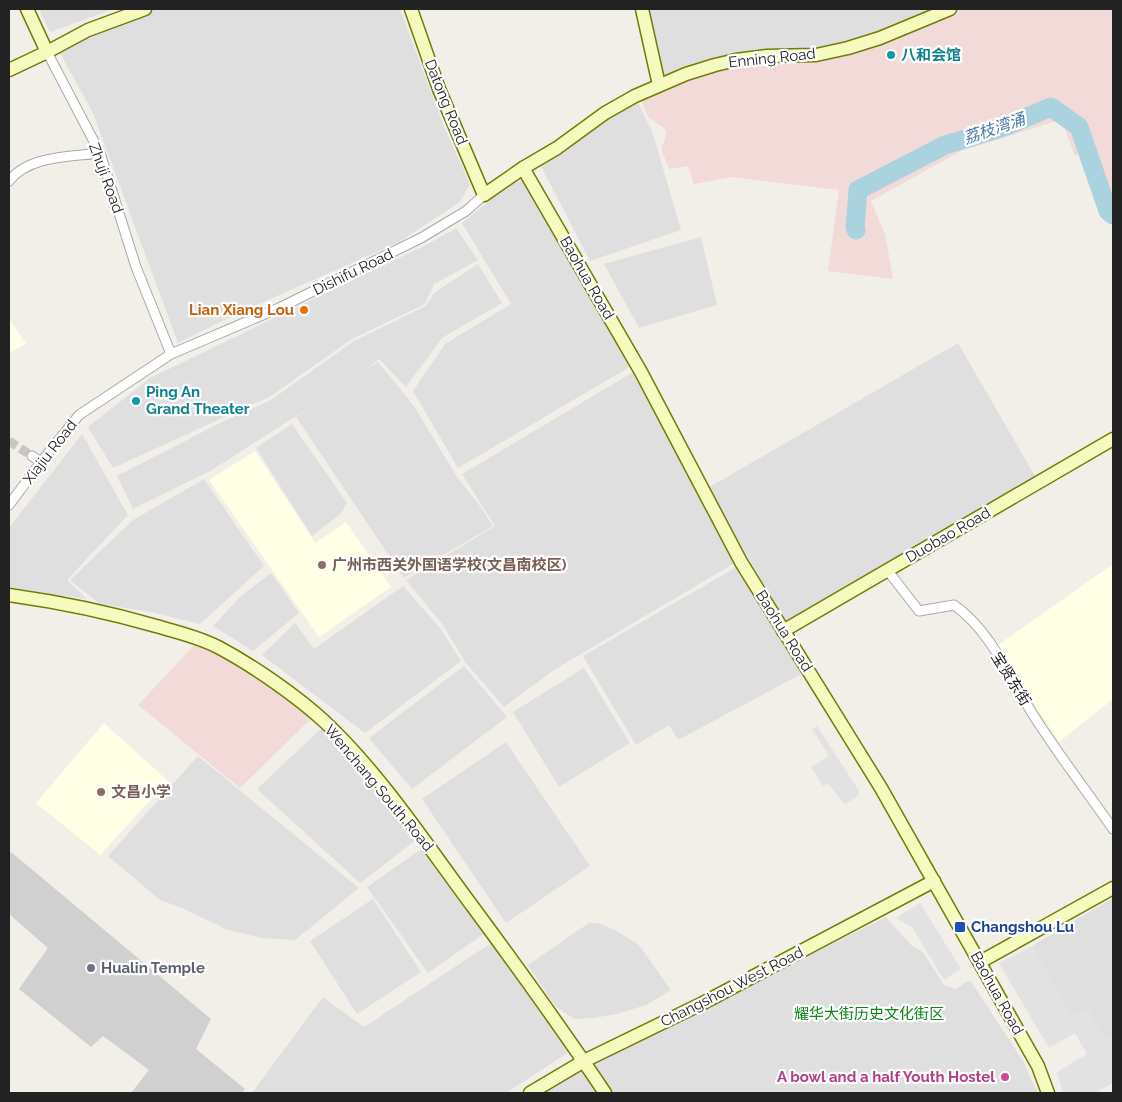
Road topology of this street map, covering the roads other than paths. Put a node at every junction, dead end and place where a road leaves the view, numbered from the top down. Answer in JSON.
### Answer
{"nodes":[{"id":1,"x":27,"y":9,"type":"edge"},
{"id":2,"x":146,"y":9,"type":"edge"},
{"id":3,"x":411,"y":9,"type":"edge"},
{"id":4,"x":642,"y":9,"type":"edge"},
{"id":5,"x":950,"y":9,"type":"edge"},
{"id":6,"x":47,"y":52,"type":"junction"},
{"id":7,"x":9,"y":70,"type":"edge"},
{"id":8,"x":659,"y":84,"type":"junction"},
{"id":9,"x":100,"y":153,"type":"junction"},
{"id":10,"x":523,"y":168,"type":"junction"},
{"id":11,"x":9,"y":181,"type":"edge"},
{"id":12,"x":484,"y":194,"type":"junction"},
{"id":13,"x":172,"y":354,"type":"junction"},
{"id":14,"x":1113,"y":439,"type":"edge"},
{"id":15,"x":32,"y":456,"type":"tunnel mouth"},
{"id":16,"x":41,"y":462,"type":"junction"},
{"id":17,"x":9,"y":505,"type":"edge"},
{"id":18,"x":888,"y":570,"type":"junction"},
{"id":19,"x":9,"y":595,"type":"edge"},
{"id":20,"x":783,"y":631,"type":"junction"},
{"id":21,"x":1113,"y":828,"type":"edge"},
{"id":22,"x":934,"y":881,"type":"junction"},
{"id":23,"x":1113,"y":888,"type":"edge"},
{"id":24,"x":980,"y":962,"type":"junction"},
{"id":25,"x":584,"y":1061,"type":"junction"},
{"id":26,"x":530,"y":1093,"type":"edge"},
{"id":27,"x":605,"y":1093,"type":"edge"},
{"id":28,"x":1048,"y":1093,"type":"edge"}],
"edges":[{"from":1,"to":6,"type":"street","name":"Zhuji Road"},
{"from":2,"to":6,"type":"street"},
{"from":3,"to":12,"type":"street","name":"Datong Road"},
{"from":4,"to":8,"type":"street"},
{"from":5,"to":8,"type":"street","name":"Enning Road"},
{"from":6,"to":7,"type":"street"},
{"from":6,"to":9,"type":"street","name":"Zhuji Road"},
{"from":8,"to":10,"type":"street","name":"Enning Road"},
{"from":9,"to":11,"type":"street"},
{"from":9,"to":13,"type":"street","name":"Zhuji Road"},
{"from":10,"to":12,"type":"street","name":"Dishifu Road"},
{"from":10,"to":20,"type":"street","name":"Baohua Road"},
{"from":12,"to":13,"type":"street","name":"Dishifu Road"},
{"from":13,"to":16,"type":"street","name":"Xiajiu Road"},
{"from":14,"to":18,"type":"street","name":"Duobao Road"},
{"from":15,"to":16,"type":"street"},
{"from":16,"to":17,"type":"street","name":"Xiajiu Road"},
{"from":18,"to":20,"type":"street","name":"Duobao Road"},
{"from":18,"to":21,"type":"street","name":"宝贤东街"},
{"from":19,"to":25,"type":"street","name":"Wenchang South Road"},
{"from":20,"to":22,"type":"street","name":"Baohua Road"},
{"from":22,"to":24,"type":"street","name":"Baohua Road"},
{"from":22,"to":25,"type":"street","name":"Changshou West Road"},
{"from":23,"to":24,"type":"street"},
{"from":24,"to":28,"type":"street","name":"Baohua Road"},
{"from":25,"to":26,"type":"street","name":"Changshou West Road"},
{"from":25,"to":27,"type":"street","name":"Wenchang South Road"}]}
